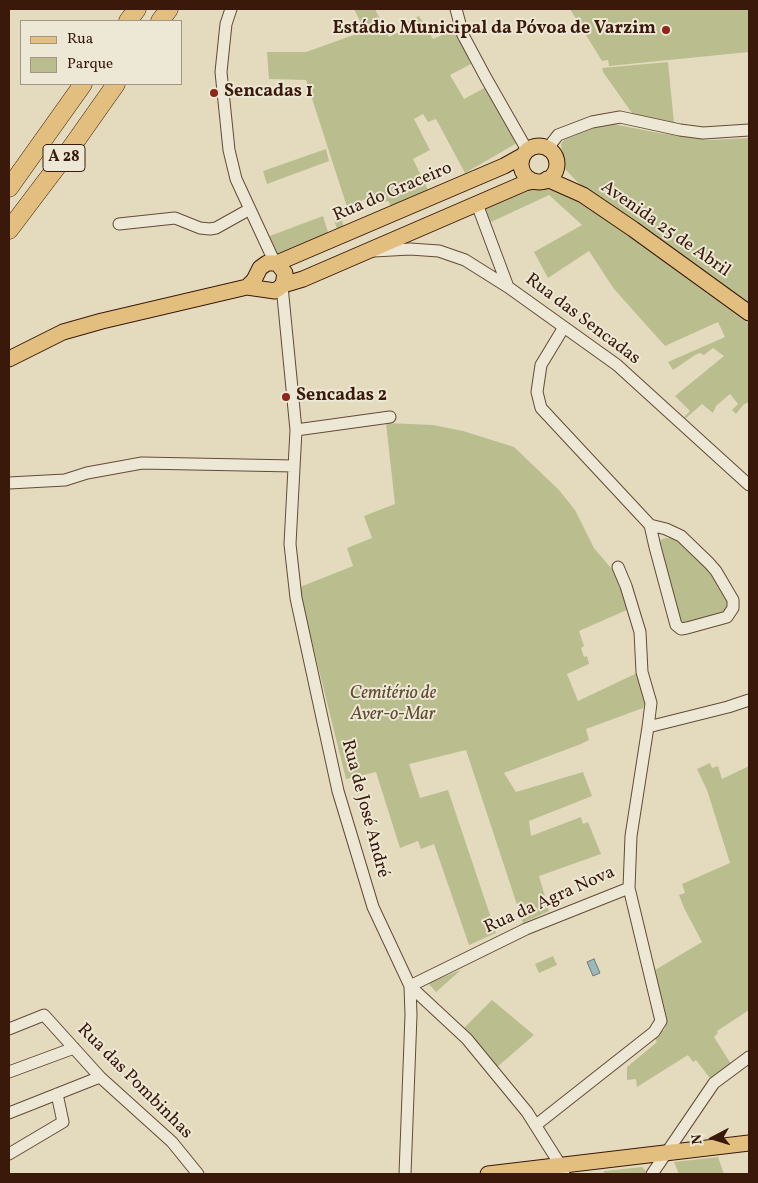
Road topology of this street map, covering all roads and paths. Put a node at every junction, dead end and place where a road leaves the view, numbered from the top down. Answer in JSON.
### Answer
{"nodes":[{"id":1,"x":137,"y":9,"type":"edge"},
{"id":2,"x":169,"y":9,"type":"edge"},
{"id":3,"x":231,"y":9,"type":"edge"},
{"id":4,"x":456,"y":9,"type":"edge"},
{"id":5,"x":129,"y":20,"type":"edge"},
{"id":6,"x":161,"y":20,"type":"edge"},
{"id":7,"x":82,"y":85,"type":"edge"},
{"id":8,"x":115,"y":85,"type":"edge"},
{"id":9,"x":749,"y":130,"type":"edge"},
{"id":10,"x":548,"y":148,"type":"junction"},
{"id":11,"x":525,"y":153,"type":"junction"},
{"id":12,"x":556,"y":162,"type":"junction"},
{"id":13,"x":541,"y":180,"type":"junction"},
{"id":14,"x":9,"y":188,"type":"edge"},
{"id":15,"x":584,"y":195,"type":"junction"},
{"id":16,"x":477,"y":204,"type":"junction"},
{"id":17,"x":250,"y":209,"type":"junction"},
{"id":18,"x":119,"y":224,"type":"dead end"},
{"id":19,"x":9,"y":230,"type":"edge"},
{"id":20,"x":317,"y":246,"type":"junction"},
{"id":21,"x":364,"y":252,"type":"junction"},
{"id":22,"x":275,"y":260,"type":"junction"},
{"id":23,"x":327,"y":269,"type":"junction"},
{"id":24,"x":257,"y":275,"type":"junction"},
{"id":25,"x":508,"y":286,"type":"junction"},
{"id":26,"x":247,"y":287,"type":"junction"},
{"id":27,"x":278,"y":290,"type":"junction"},
{"id":28,"x":749,"y":313,"type":"edge"},
{"id":29,"x":564,"y":327,"type":"junction"},
{"id":30,"x":9,"y":359,"type":"edge"},
{"id":31,"x":390,"y":417,"type":"dead end"},
{"id":32,"x":296,"y":430,"type":"junction"},
{"id":33,"x":294,"y":466,"type":"junction"},
{"id":34,"x":9,"y":483,"type":"edge"},
{"id":35,"x":749,"y":484,"type":"edge"},
{"id":36,"x":650,"y":525,"type":"junction"},
{"id":37,"x":618,"y":567,"type":"dead end"},
{"id":38,"x":749,"y":700,"type":"edge"},
{"id":39,"x":648,"y":727,"type":"junction"},
{"id":40,"x":629,"y":888,"type":"junction"},
{"id":41,"x":410,"y":986,"type":"junction"},
{"id":42,"x":9,"y":1029,"type":"edge"},
{"id":43,"x":74,"y":1048,"type":"junction"},
{"id":44,"x":749,"y":1058,"type":"edge"},
{"id":45,"x":9,"y":1072,"type":"edge"},
{"id":46,"x":100,"y":1076,"type":"junction"},
{"id":47,"x":56,"y":1094,"type":"junction"},
{"id":48,"x":9,"y":1113,"type":"edge"},
{"id":49,"x":536,"y":1125,"type":"junction"},
{"id":50,"x":749,"y":1143,"type":"edge"},
{"id":51,"x":668,"y":1152,"type":"junction"},
{"id":52,"x":9,"y":1154,"type":"edge"},
{"id":53,"x":563,"y":1170,"type":"edge"},
{"id":54,"x":198,"y":1174,"type":"edge"},
{"id":55,"x":405,"y":1174,"type":"edge"},
{"id":56,"x":488,"y":1174,"type":"edge"},
{"id":57,"x":652,"y":1174,"type":"edge"}],
"edges":[{"from":1,"to":5,"type":"highway"},
{"from":2,"to":6,"type":"highway"},
{"from":3,"to":17,"type":"street"},
{"from":4,"to":11,"type":"street"},
{"from":7,"to":14,"type":"highway","number":"A 28"},
{"from":8,"to":19,"type":"highway","number":"A 28"},
{"from":9,"to":10,"type":"street"},
{"from":10,"to":11,"type":"main road"},
{"from":10,"to":12,"type":"main road","name":"Avenida 25 de Abril"},
{"from":11,"to":13,"type":"main road"},
{"from":11,"to":20,"type":"main road","name":"Rua do Graceiro"},
{"from":12,"to":13,"type":"main road"},
{"from":12,"to":15,"type":"main road","name":"Avenida 25 de Abril"},
{"from":13,"to":15,"type":"main road","name":"Avenida 25 de Abril"},
{"from":13,"to":16,"type":"main road"},
{"from":15,"to":28,"type":"main road","name":"Avenida 25 de Abril"},
{"from":16,"to":21,"type":"main road"},
{"from":16,"to":25,"type":"street"},
{"from":17,"to":18,"type":"street"},
{"from":17,"to":22,"type":"street"},
{"from":20,"to":22,"type":"main road","name":"Rua do Graceiro"},
{"from":20,"to":23,"type":"main road"},
{"from":21,"to":23,"type":"main road"},
{"from":21,"to":25,"type":"street","name":"Rua das Sencadas"},
{"from":22,"to":24,"type":"main road"},
{"from":22,"to":27,"type":"main road"},
{"from":23,"to":27,"type":"main road"},
{"from":24,"to":26,"type":"main road"},
{"from":24,"to":27,"type":"main road"},
{"from":25,"to":29,"type":"street","name":"Rua das Sencadas"},
{"from":26,"to":27,"type":"main road"},
{"from":26,"to":30,"type":"main road"},
{"from":27,"to":32,"type":"street","name":"Rua de José André"},
{"from":29,"to":35,"type":"street","name":"Rua das Sencadas"},
{"from":29,"to":36,"type":"street"},
{"from":31,"to":32,"type":"street"},
{"from":32,"to":33,"type":"street","name":"Rua de José André"},
{"from":33,"to":34,"type":"street"},
{"from":33,"to":41,"type":"street","name":"Rua de José André"},
{"from":36,"to":36,"type":"street"},
{"from":37,"to":39,"type":"street","name":"Rua da Agra Nova"},
{"from":38,"to":39,"type":"street"},
{"from":39,"to":40,"type":"street","name":"Rua da Agra Nova"},
{"from":40,"to":41,"type":"street","name":"Rua da Agra Nova"},
{"from":40,"to":49,"type":"street"},
{"from":41,"to":49,"type":"street"},
{"from":41,"to":55,"type":"street","name":"Rua de José André"},
{"from":42,"to":43,"type":"street","name":"Rua das Pombinhas"},
{"from":43,"to":45,"type":"street"},
{"from":43,"to":46,"type":"street","name":"Rua das Pombinhas"},
{"from":44,"to":51,"type":"street"},
{"from":46,"to":47,"type":"street"},
{"from":46,"to":54,"type":"street","name":"Rua das Pombinhas"},
{"from":47,"to":48,"type":"street"},
{"from":47,"to":52,"type":"street"},
{"from":49,"to":53,"type":"street"},
{"from":50,"to":51,"type":"main road"},
{"from":51,"to":53,"type":"main road"},
{"from":51,"to":57,"type":"street"},
{"from":53,"to":56,"type":"main road"}]}
